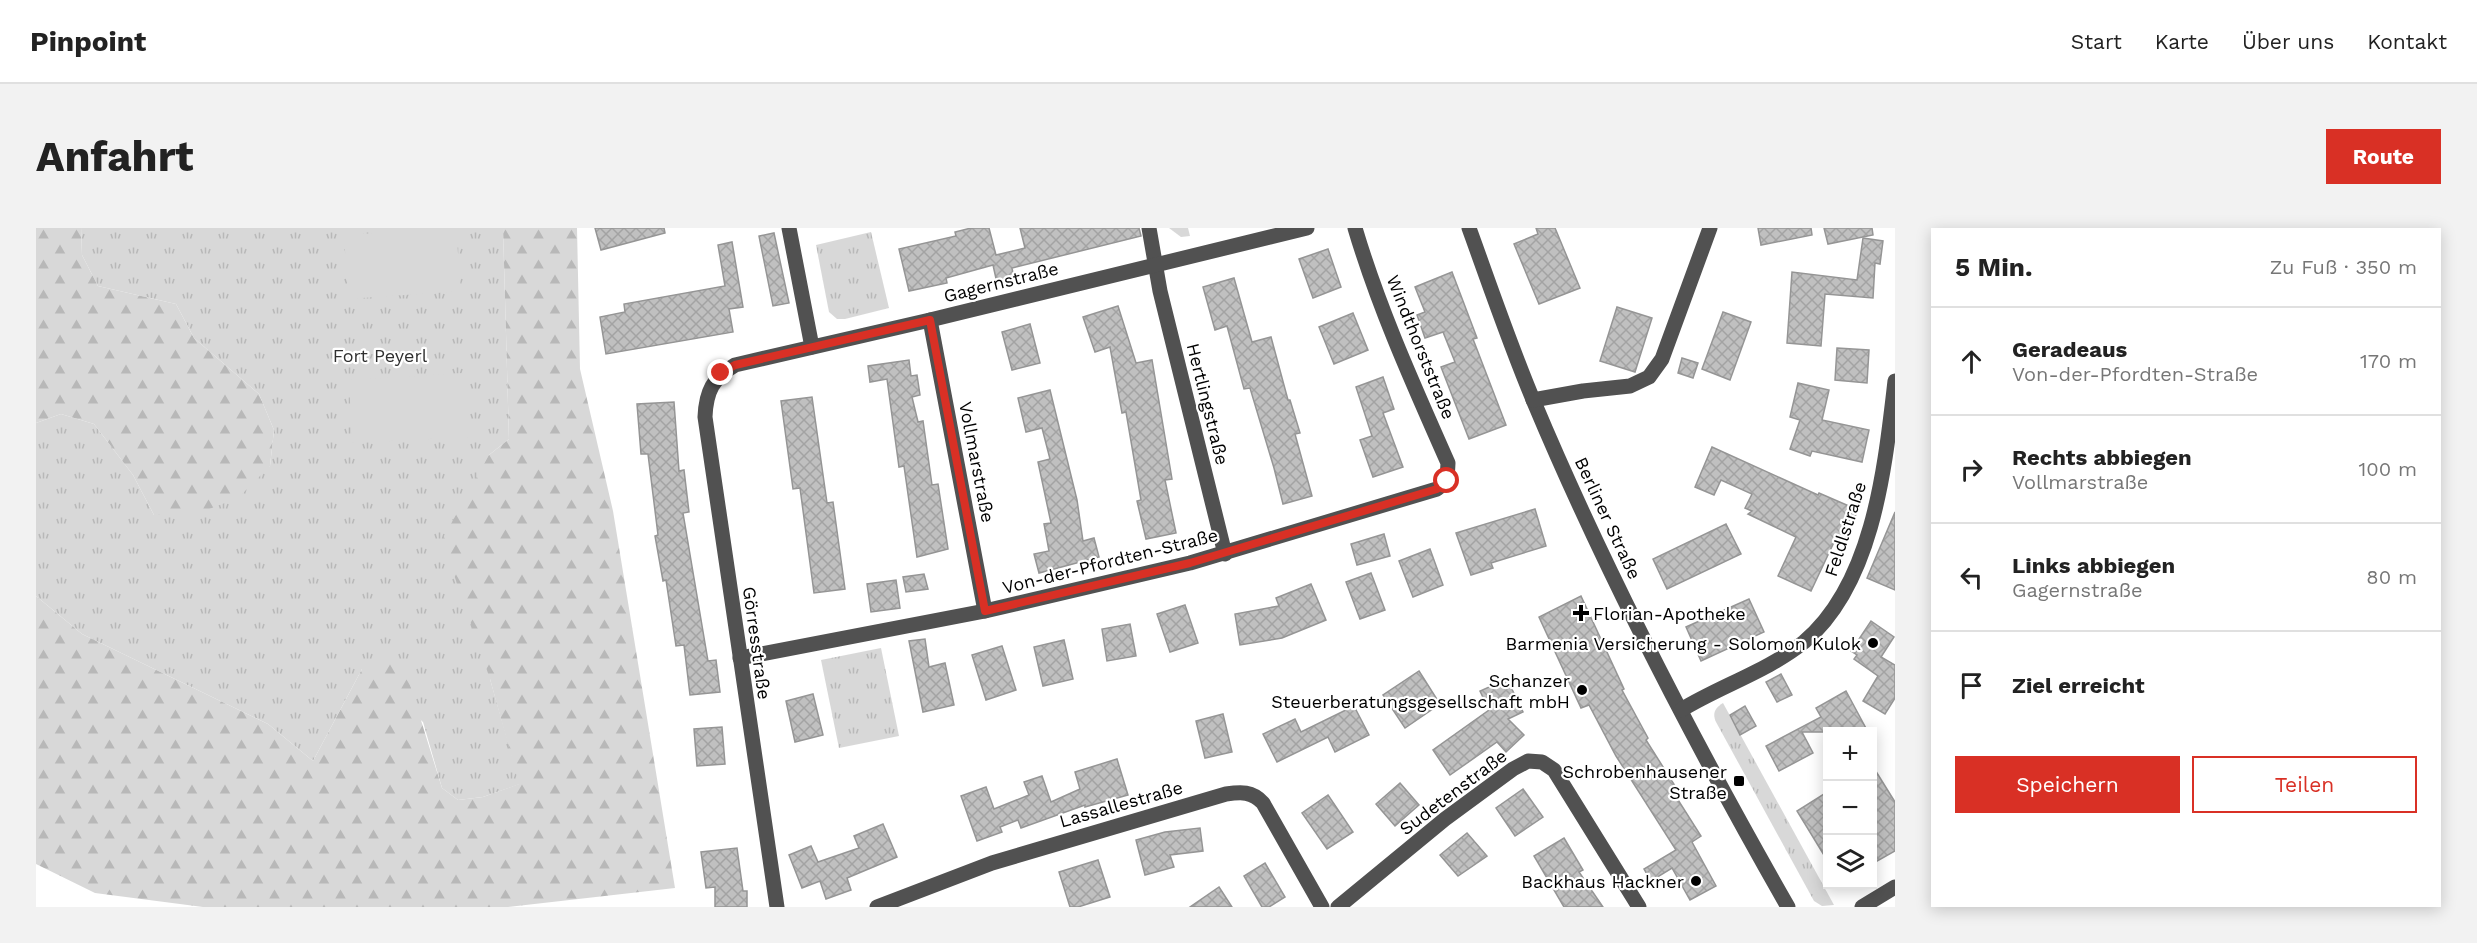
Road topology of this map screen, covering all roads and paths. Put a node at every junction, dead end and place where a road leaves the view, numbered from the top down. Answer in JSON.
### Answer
{"nodes":[{"id":1,"x":789,"y":228,"type":"edge"},
{"id":2,"x":1149,"y":228,"type":"edge"},
{"id":3,"x":1307,"y":228,"type":"edge"},
{"id":4,"x":1355,"y":228,"type":"edge"},
{"id":5,"x":1469,"y":228,"type":"edge"},
{"id":6,"x":1710,"y":228,"type":"edge"},
{"id":7,"x":1155,"y":264,"type":"junction"},
{"id":8,"x":930,"y":320,"type":"junction"},
{"id":9,"x":812,"y":347,"type":"junction"},
{"id":10,"x":1895,"y":381,"type":"edge"},
{"id":11,"x":710,"y":386,"type":"joint"},
{"id":12,"x":1533,"y":400,"type":"junction"},
{"id":13,"x":1890,"y":471,"type":"edge"},
{"id":14,"x":1447,"y":481,"type":"joint"},
{"id":15,"x":1225,"y":554,"type":"junction"},
{"id":16,"x":985,"y":611,"type":"junction"},
{"id":17,"x":740,"y":658,"type":"junction"},
{"id":18,"x":1681,"y":710,"type":"junction"},
{"id":19,"x":1895,"y":887,"type":"edge"},
{"id":20,"x":777,"y":907,"type":"edge"},
{"id":21,"x":877,"y":907,"type":"edge"},
{"id":22,"x":1322,"y":907,"type":"edge"},
{"id":23,"x":1338,"y":907,"type":"edge"},
{"id":24,"x":1639,"y":907,"type":"edge"},
{"id":25,"x":1788,"y":907,"type":"edge"},
{"id":26,"x":1862,"y":907,"type":"edge"}],
"edges":[{"from":1,"to":9,"type":"street"},
{"from":2,"to":7,"type":"street","name":"Hertlingstraße"},
{"from":3,"to":7,"type":"street","name":"Gagernstraße"},
{"from":4,"to":14,"type":"street","name":"Windthorststraße"},
{"from":5,"to":12,"type":"street","name":"Berliner Straße"},
{"from":6,"to":12,"type":"street"},
{"from":7,"to":8,"type":"street","name":"Gagernstraße"},
{"from":7,"to":15,"type":"street","name":"Hertlingstraße"},
{"from":8,"to":9,"type":"street","name":"Gagernstraße"},
{"from":8,"to":16,"type":"street","name":"Vollmarstraße"},
{"from":9,"to":11,"type":"street","name":"Gagernstraße"},
{"from":10,"to":13,"type":"street","name":"Feldlstraße"},
{"from":11,"to":17,"type":"street","name":"Görresstraße"},
{"from":12,"to":18,"type":"street","name":"Berliner Straße"},
{"from":13,"to":18,"type":"street","name":"Feldlstraße"},
{"from":14,"to":15,"type":"street","name":"Von-der-Pfordten-Straße"},
{"from":15,"to":16,"type":"street","name":"Von-der-Pfordten-Straße"},
{"from":16,"to":17,"type":"street","name":"Von-der-Pfordten-Straße"},
{"from":17,"to":20,"type":"street","name":"Görresstraße"},
{"from":18,"to":25,"type":"street","name":"Berliner Straße"},
{"from":19,"to":26,"type":"street"},
{"from":21,"to":22,"type":"street","name":"Lassallestraße"},
{"from":23,"to":24,"type":"street","name":"Sudetenstraße"}]}
